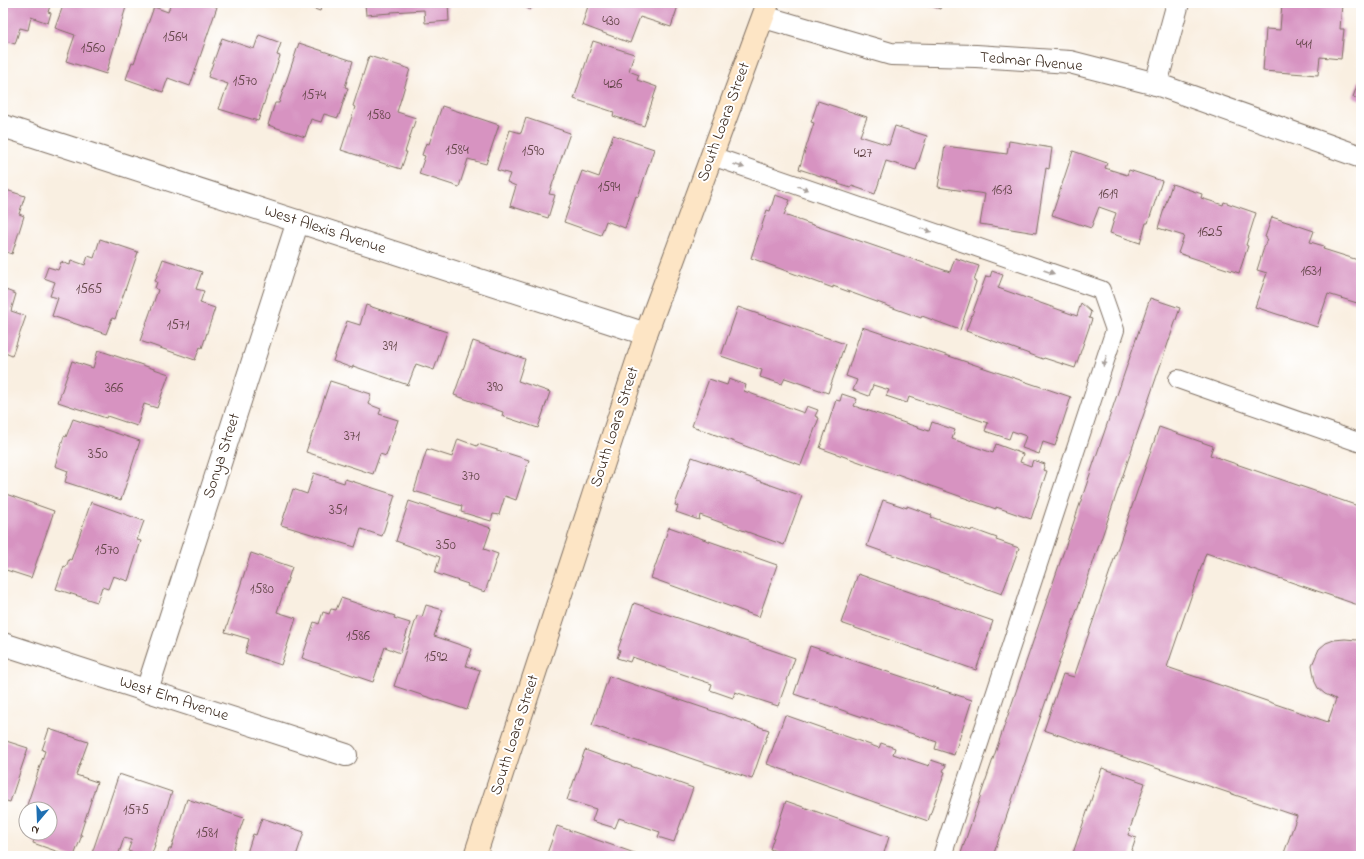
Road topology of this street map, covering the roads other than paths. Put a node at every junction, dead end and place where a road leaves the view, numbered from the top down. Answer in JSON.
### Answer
{"nodes":[{"id":1,"x":1178,"y":3,"type":"edge"},
{"id":2,"x":766,"y":10,"type":"edge"},
{"id":3,"x":1156,"y":84,"type":"junction"},
{"id":4,"x":3,"y":126,"type":"edge"},
{"id":5,"x":712,"y":156,"type":"junction"},
{"id":6,"x":1361,"y":157,"type":"edge"},
{"id":7,"x":298,"y":221,"type":"junction"},
{"id":8,"x":646,"y":334,"type":"junction"},
{"id":9,"x":1178,"y":379,"type":"dead end"},
{"id":10,"x":1361,"y":442,"type":"edge"},
{"id":11,"x":3,"y":644,"type":"edge"},
{"id":12,"x":146,"y":690,"type":"junction"},
{"id":13,"x":346,"y":755,"type":"dead end"},
{"id":14,"x":475,"y":856,"type":"edge"},
{"id":15,"x":942,"y":856,"type":"edge"}],
"edges":[{"from":1,"to":3,"type":"street"},
{"from":2,"to":3,"type":"street","name":"Tedmar Avenue"},
{"from":2,"to":5,"type":"street","name":"South Loara Street"},
{"from":3,"to":6,"type":"street","name":"Tedmar Avenue"},
{"from":4,"to":7,"type":"street","name":"West Alexis Avenue"},
{"from":5,"to":8,"type":"street","name":"South Loara Street"},
{"from":5,"to":15,"type":"lane","one_way":true},
{"from":7,"to":8,"type":"street","name":"West Alexis Avenue"},
{"from":7,"to":12,"type":"street","name":"Sonya Street"},
{"from":8,"to":14,"type":"street","name":"South Loara Street"},
{"from":9,"to":10,"type":"lane"},
{"from":11,"to":12,"type":"street","name":"West Elm Avenue"},
{"from":12,"to":13,"type":"street","name":"West Elm Avenue"}]}
